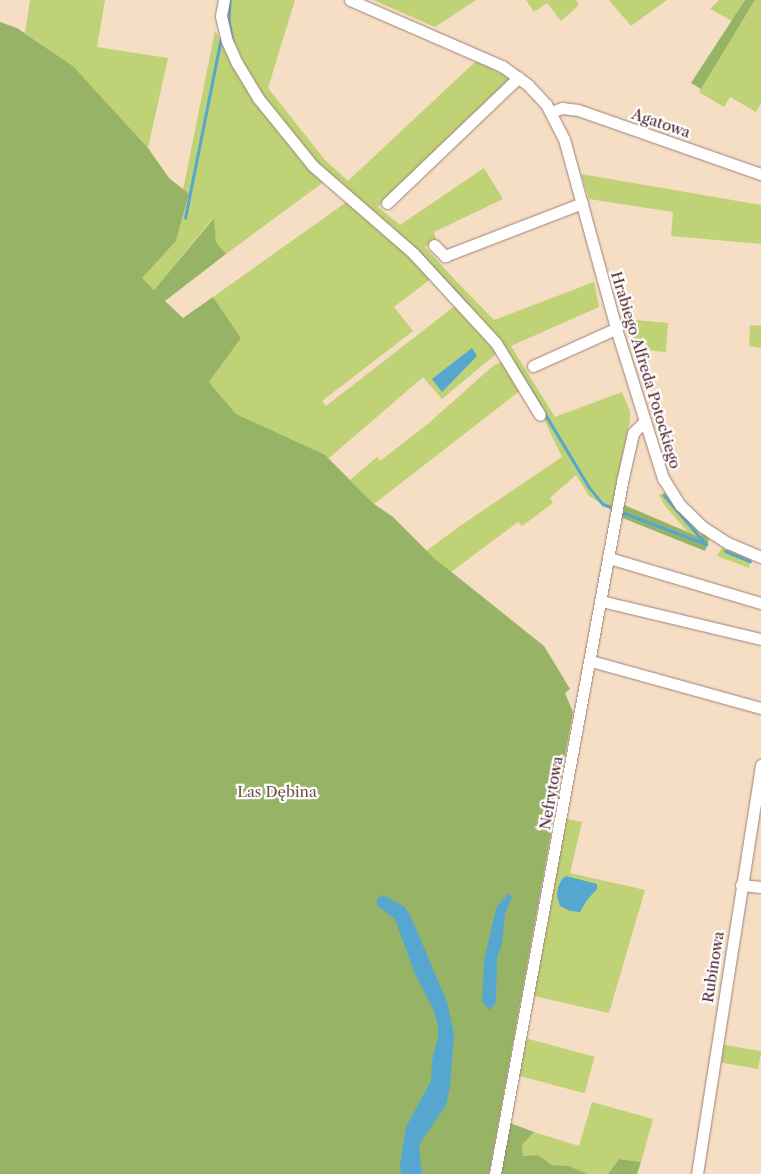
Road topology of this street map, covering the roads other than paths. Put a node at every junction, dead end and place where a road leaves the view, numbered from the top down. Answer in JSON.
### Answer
{"nodes":[{"id":1,"x":224,"y":0,"type":"edge"},
{"id":2,"x":350,"y":0,"type":"edge"},
{"id":3,"x":519,"y":77,"type":"junction"},
{"id":4,"x":551,"y":112,"type":"junction"},
{"id":5,"x":761,"y":174,"type":"edge"},
{"id":6,"x":387,"y":203,"type":"dead end"},
{"id":7,"x":582,"y":203,"type":"junction"},
{"id":8,"x":434,"y":245,"type":"dead end"},
{"id":9,"x":617,"y":328,"type":"junction"},
{"id":10,"x":533,"y":366,"type":"dead end"},
{"id":11,"x":540,"y":415,"type":"dead end"},
{"id":12,"x":644,"y":422,"type":"junction"},
{"id":13,"x":761,"y":557,"type":"edge"},
{"id":14,"x":609,"y":558,"type":"junction"},
{"id":15,"x":601,"y":601,"type":"junction"},
{"id":16,"x":761,"y":603,"type":"edge"},
{"id":17,"x":761,"y":639,"type":"edge"},
{"id":18,"x":591,"y":661,"type":"junction"},
{"id":19,"x":761,"y":708,"type":"edge"},
{"id":20,"x":761,"y":765,"type":"edge"},
{"id":21,"x":741,"y":885,"type":"junction"},
{"id":22,"x":761,"y":887,"type":"edge"},
{"id":23,"x":495,"y":1174,"type":"edge"},
{"id":24,"x":697,"y":1174,"type":"edge"}],
"edges":[{"from":1,"to":11,"type":"street"},
{"from":2,"to":3,"type":"street","name":"Hrabiego Alfreda Potockiego"},
{"from":3,"to":4,"type":"street","name":"Hrabiego Alfreda Potockiego"},
{"from":3,"to":6,"type":"street"},
{"from":4,"to":5,"type":"street","name":"Agatowa"},
{"from":4,"to":7,"type":"street","name":"Hrabiego Alfreda Potockiego"},
{"from":7,"to":8,"type":"street"},
{"from":7,"to":9,"type":"street","name":"Hrabiego Alfreda Potockiego"},
{"from":9,"to":10,"type":"street"},
{"from":9,"to":12,"type":"street","name":"Hrabiego Alfreda Potockiego"},
{"from":12,"to":13,"type":"street","name":"Hrabiego Alfreda Potockiego"},
{"from":12,"to":14,"type":"street","name":"Nefrytowa"},
{"from":14,"to":15,"type":"street","name":"Nefrytowa"},
{"from":14,"to":16,"type":"street"},
{"from":15,"to":17,"type":"street"},
{"from":15,"to":18,"type":"street","name":"Nefrytowa"},
{"from":18,"to":19,"type":"street"},
{"from":18,"to":23,"type":"street","name":"Nefrytowa"},
{"from":20,"to":21,"type":"street","name":"Rubinowa"},
{"from":21,"to":22,"type":"street"},
{"from":21,"to":24,"type":"street","name":"Rubinowa"}]}
